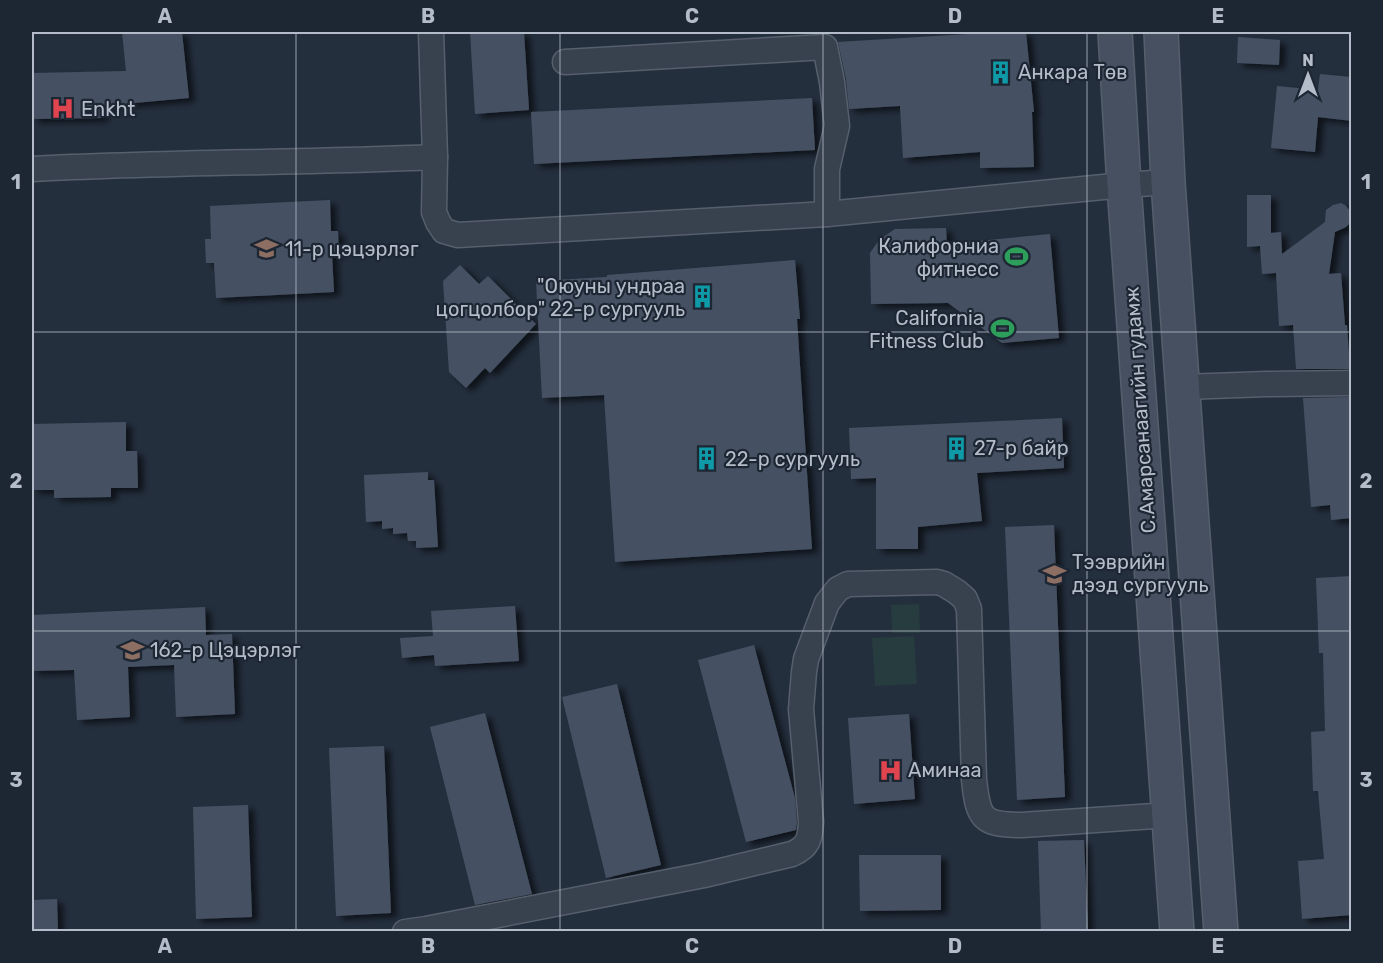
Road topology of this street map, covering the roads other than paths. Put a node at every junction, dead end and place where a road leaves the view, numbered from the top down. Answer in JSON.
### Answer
{"nodes":[{"id":1,"x":431,"y":32,"type":"edge"},
{"id":2,"x":1115,"y":32,"type":"edge"},
{"id":3,"x":1161,"y":32,"type":"edge"},
{"id":4,"x":784,"y":40,"type":"edge"},
{"id":5,"x":565,"y":62,"type":"dead end"},
{"id":6,"x":435,"y":157,"type":"junction"},
{"id":7,"x":32,"y":169,"type":"edge"},
{"id":8,"x":1168,"y":182,"type":"junction"},
{"id":9,"x":1124,"y":185,"type":"junction"},
{"id":10,"x":827,"y":214,"type":"junction"},
{"id":11,"x":1352,"y":383,"type":"edge"},
{"id":12,"x":1184,"y":387,"type":"junction"},
{"id":13,"x":1213,"y":811,"type":"junction"},
{"id":14,"x":1169,"y":815,"type":"junction"},
{"id":15,"x":405,"y":932,"type":"edge"},
{"id":16,"x":1177,"y":932,"type":"edge"},
{"id":17,"x":1221,"y":932,"type":"edge"}],
"edges":[{"from":1,"to":6,"type":"street"},
{"from":2,"to":9,"type":"main road","name":"С.Амарсанаагийн гудамж"},
{"from":3,"to":8,"type":"main road"},
{"from":4,"to":5,"type":"street"},
{"from":4,"to":10,"type":"street"},
{"from":6,"to":7,"type":"street"},
{"from":6,"to":10,"type":"street"},
{"from":8,"to":9,"type":"street"},
{"from":8,"to":12,"type":"main road"},
{"from":9,"to":10,"type":"street"},
{"from":9,"to":14,"type":"main road","name":"С.Амарсанаагийн гудамж"},
{"from":11,"to":12,"type":"street"},
{"from":12,"to":13,"type":"main road"},
{"from":13,"to":14,"type":"main road"},
{"from":13,"to":17,"type":"main road"},
{"from":14,"to":15,"type":"street"},
{"from":14,"to":16,"type":"main road","name":"С.Амарсанаагийн гудамж"}]}
